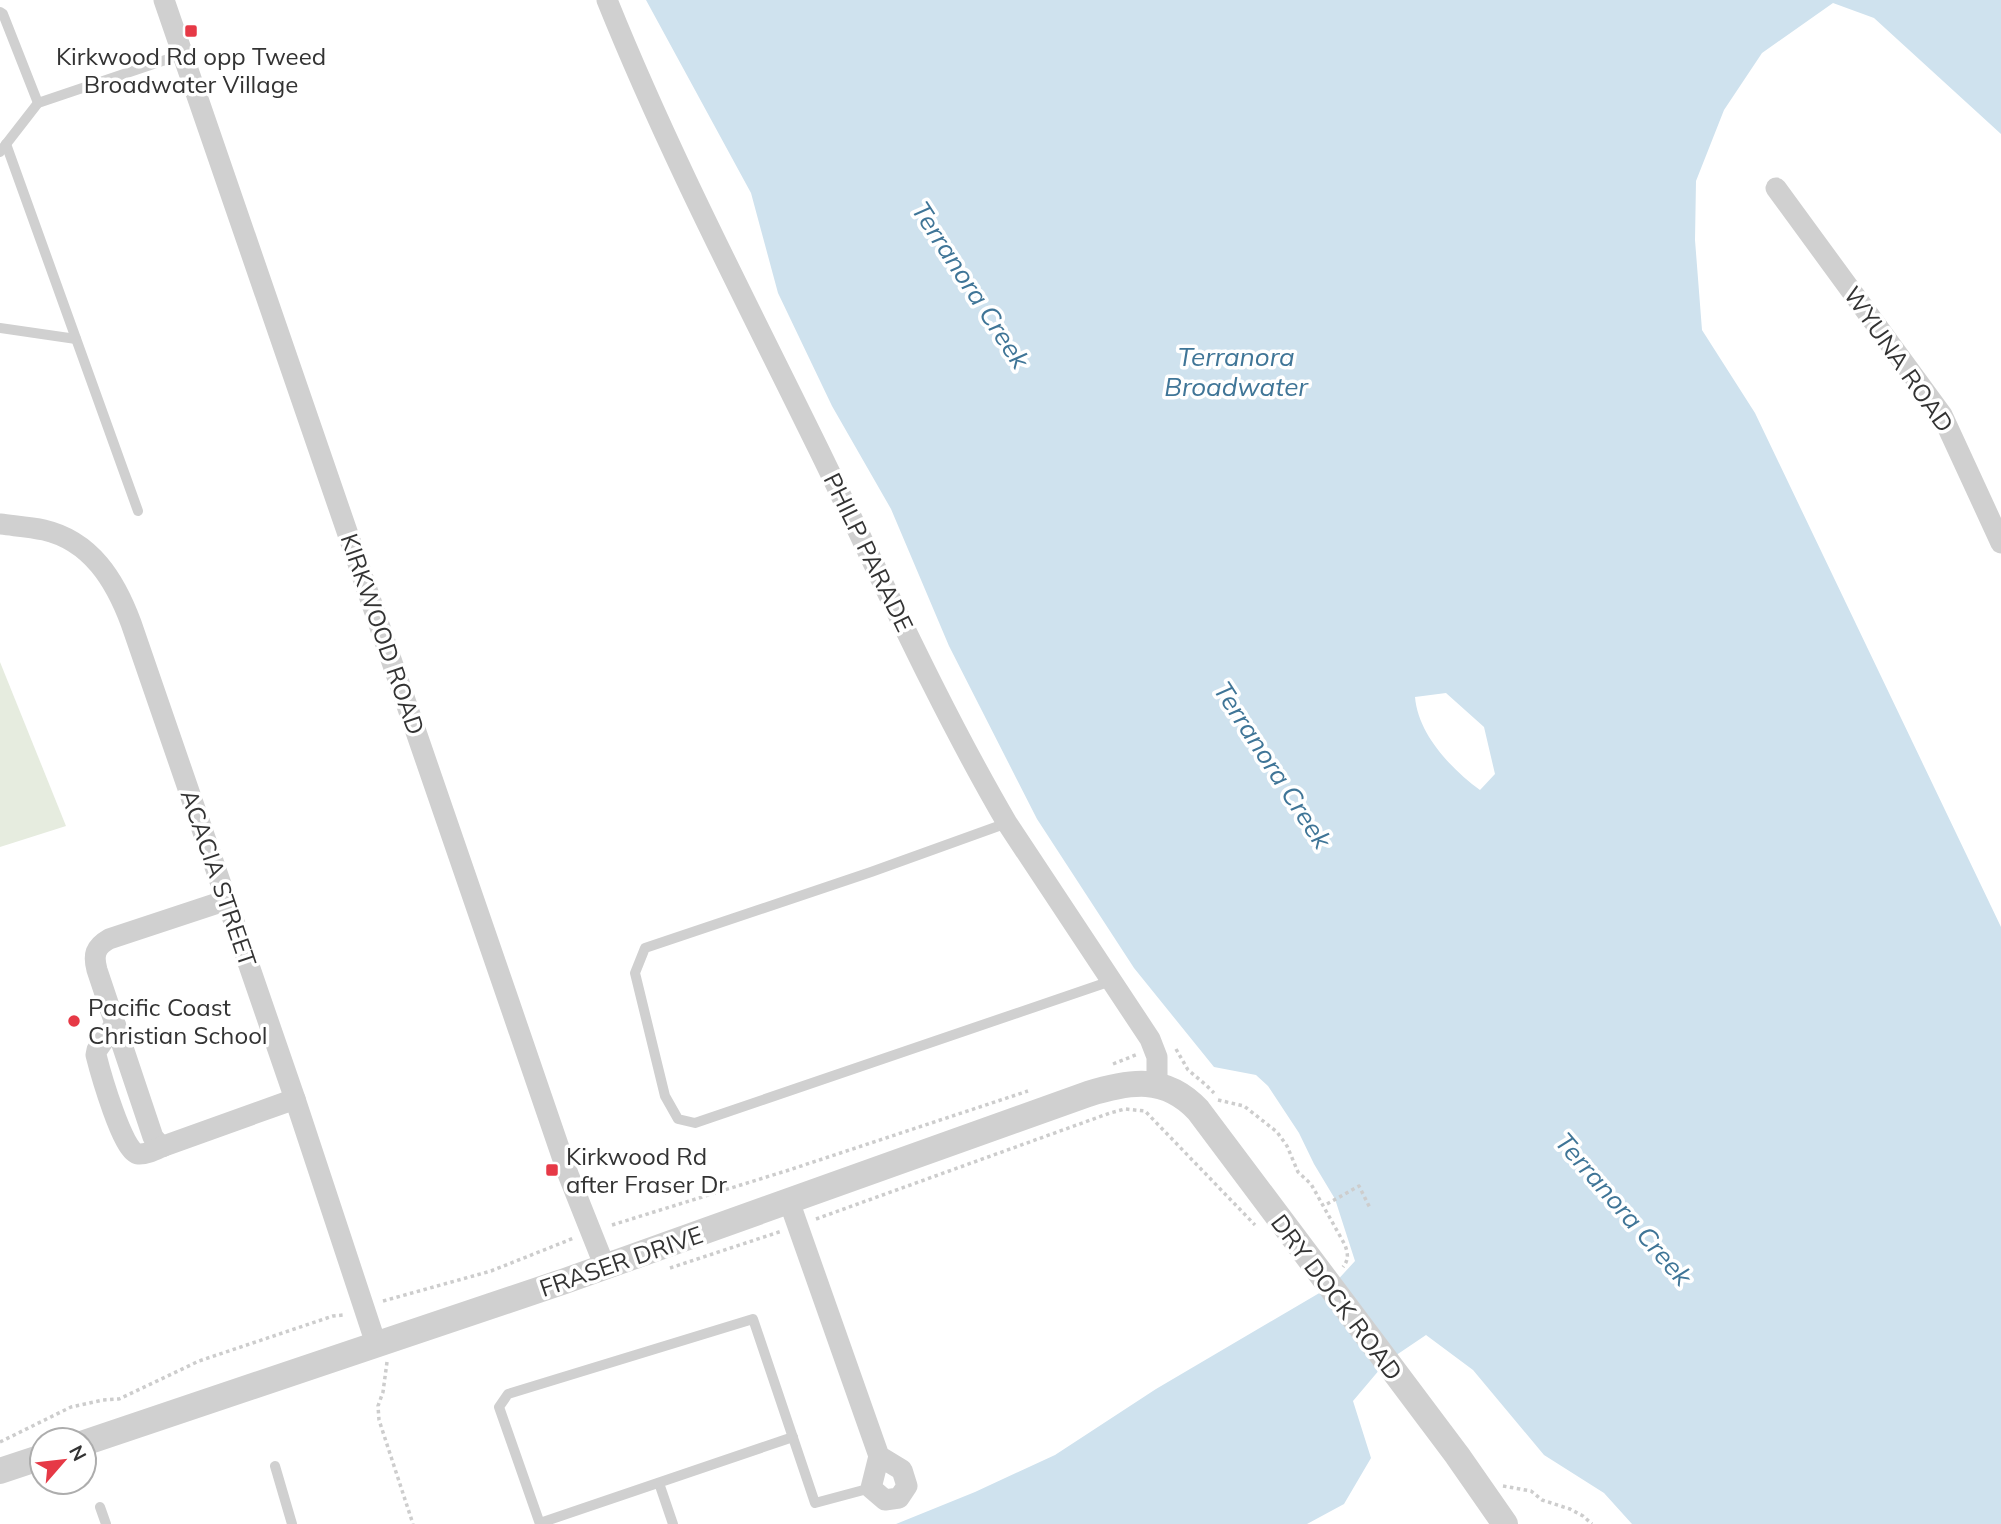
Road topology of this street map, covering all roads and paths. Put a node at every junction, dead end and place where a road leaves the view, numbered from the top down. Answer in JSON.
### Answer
{"nodes":[{"id":1,"x":164,"y":0,"type":"edge"},
{"id":2,"x":607,"y":0,"type":"edge"},
{"id":3,"x":0,"y":12,"type":"edge"},
{"id":4,"x":183,"y":54,"type":"junction"},
{"id":5,"x":38,"y":103,"type":"junction"},
{"id":6,"x":3,"y":148,"type":"edge"},
{"id":7,"x":1776,"y":188,"type":"dead end"},
{"id":8,"x":0,"y":328,"type":"edge"},
{"id":9,"x":76,"y":339,"type":"junction"},
{"id":10,"x":138,"y":511,"type":"dead end"},
{"id":11,"x":0,"y":524,"type":"edge"},
{"id":12,"x":2001,"y":543,"type":"edge"},
{"id":13,"x":1007,"y":823,"type":"junction"},
{"id":14,"x":227,"y":900,"type":"junction"},
{"id":15,"x":1111,"y":981,"type":"junction"},
{"id":16,"x":1143,"y":1051,"type":"dead end"},
{"id":17,"x":1104,"y":1066,"type":"dead end"},
{"id":18,"x":1157,"y":1085,"type":"junction"},
{"id":19,"x":1037,"y":1088,"type":"dead end"},
{"id":20,"x":295,"y":1099,"type":"junction"},
{"id":21,"x":1218,"y":1100,"type":"dead end"},
{"id":22,"x":789,"y":1201,"type":"junction"},
{"id":23,"x":1327,"y":1204,"type":"dead end"},
{"id":24,"x":1370,"y":1208,"type":"dead end"},
{"id":25,"x":612,"y":1225,"type":"dead end"},
{"id":26,"x":574,"y":1238,"type":"dead end"},
{"id":27,"x":606,"y":1267,"type":"junction"},
{"id":28,"x":1338,"y":1273,"type":"dead end"},
{"id":29,"x":383,"y":1301,"type":"dead end"},
{"id":30,"x":343,"y":1315,"type":"dead end"},
{"id":31,"x":376,"y":1345,"type":"junction"},
{"id":32,"x":793,"y":1437,"type":"junction"},
{"id":33,"x":98,"y":1438,"type":"edge"},
{"id":34,"x":0,"y":1442,"type":"edge"},
{"id":35,"x":879,"y":1456,"type":"junction"},
{"id":36,"x":28,"y":1462,"type":"edge"},
{"id":37,"x":275,"y":1466,"type":"dead end"},
{"id":38,"x":0,"y":1471,"type":"edge"},
{"id":39,"x":659,"y":1483,"type":"junction"},
{"id":40,"x":1494,"y":1484,"type":"dead end"},
{"id":41,"x":871,"y":1488,"type":"junction"},
{"id":42,"x":100,"y":1507,"type":"dead end"},
{"id":43,"x":106,"y":1524,"type":"edge"},
{"id":44,"x":292,"y":1524,"type":"edge"},
{"id":45,"x":540,"y":1524,"type":"edge"},
{"id":46,"x":673,"y":1524,"type":"edge"},
{"id":47,"x":1505,"y":1524,"type":"edge"},
{"id":48,"x":1592,"y":1524,"type":"edge"}],
"edges":[{"from":1,"to":4,"type":"street","name":"KIRKWOOD ROAD"},
{"from":2,"to":13,"type":"street","name":"PHILP PARADE"},
{"from":3,"to":5,"type":"lane"},
{"from":4,"to":5,"type":"lane"},
{"from":4,"to":27,"type":"street","name":"KIRKWOOD ROAD"},
{"from":5,"to":6,"type":"lane"},
{"from":6,"to":9,"type":"lane"},
{"from":7,"to":12,"type":"street","name":"WYUNA ROAD"},
{"from":8,"to":9,"type":"lane"},
{"from":9,"to":10,"type":"lane"},
{"from":11,"to":14,"type":"street","name":"ACACIA STREET"},
{"from":13,"to":15,"type":"street","name":"PHILP PARADE"},
{"from":13,"to":15,"type":"lane"},
{"from":14,"to":20,"type":"street","name":"ACACIA STREET"},
{"from":14,"to":20,"type":"street"},
{"from":15,"to":18,"type":"street","name":"PHILP PARADE"},
{"from":16,"to":17,"type":"path"},
{"from":18,"to":22,"type":"street","name":"FRASER DRIVE"},
{"from":18,"to":47,"type":"street","name":"DRY DOCK ROAD"},
{"from":19,"to":25,"type":"path"},
{"from":20,"to":31,"type":"street","name":"ACACIA STREET"},
{"from":21,"to":28,"type":"path"},
{"from":22,"to":27,"type":"street","name":"FRASER DRIVE"},
{"from":22,"to":35,"type":"street"},
{"from":23,"to":24,"type":"path"},
{"from":26,"to":29,"type":"path"},
{"from":27,"to":31,"type":"street","name":"FRASER DRIVE"},
{"from":30,"to":34,"type":"path"},
{"from":31,"to":33,"type":"street","name":"FRASER DRIVE"},
{"from":32,"to":39,"type":"lane"},
{"from":32,"to":41,"type":"lane"},
{"from":32,"to":45,"type":"lane"},
{"from":35,"to":41,"type":"street"},
{"from":35,"to":41,"type":"street"},
{"from":36,"to":38,"type":"street"},
{"from":37,"to":44,"type":"lane"},
{"from":39,"to":45,"type":"lane"},
{"from":39,"to":46,"type":"lane"},
{"from":40,"to":48,"type":"path"},
{"from":42,"to":43,"type":"lane"}]}
